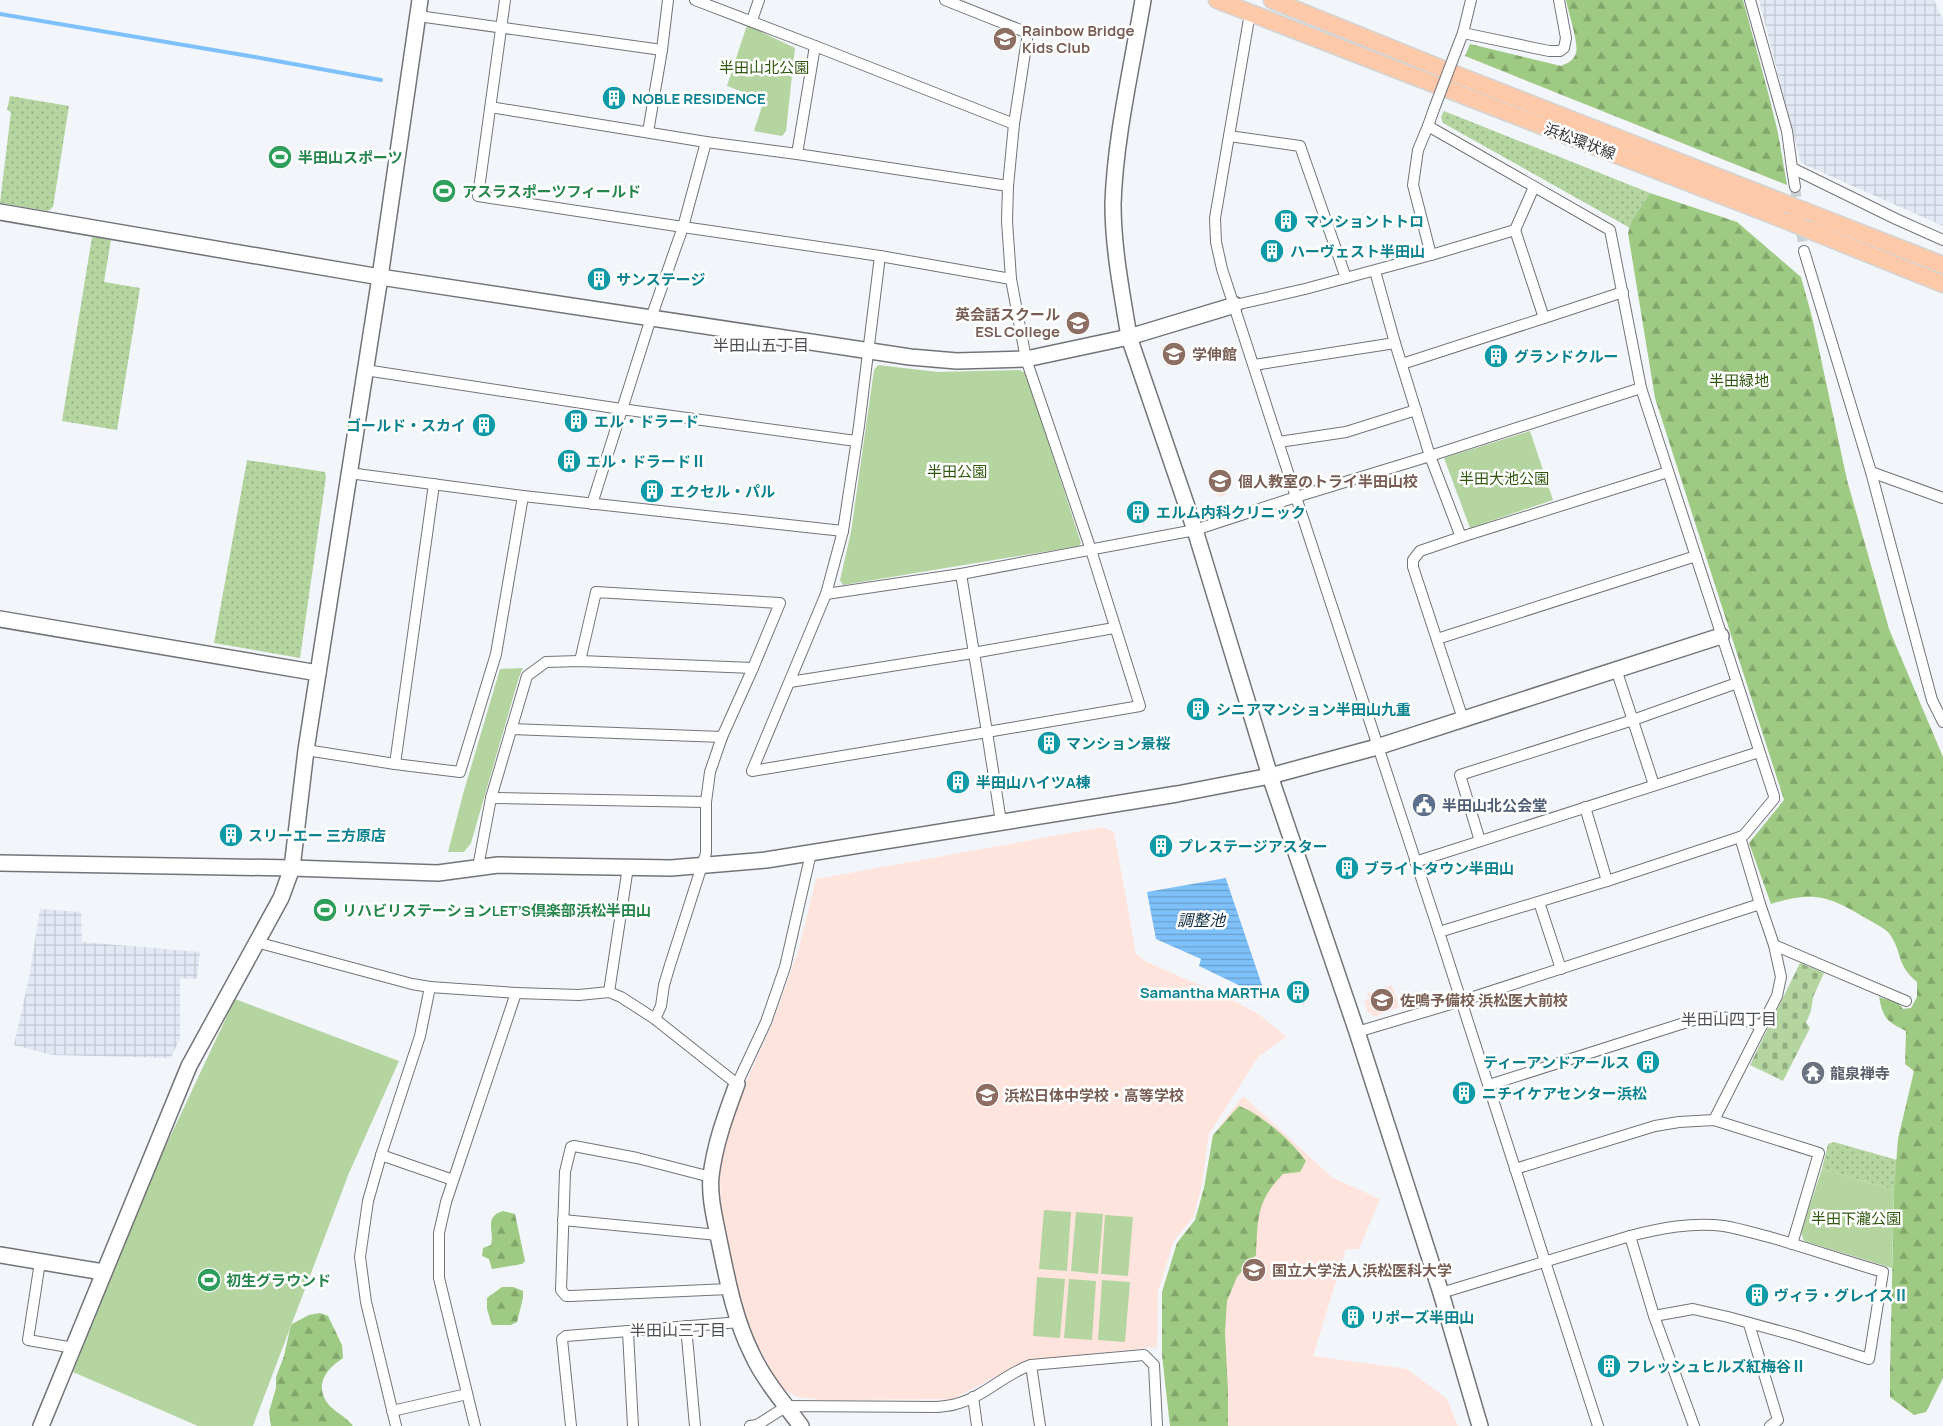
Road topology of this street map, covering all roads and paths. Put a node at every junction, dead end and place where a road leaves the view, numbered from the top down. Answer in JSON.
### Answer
{"nodes":[{"id":1,"x":420,"y":0,"type":"edge"},
{"id":2,"x":505,"y":0,"type":"edge"},
{"id":3,"x":668,"y":0,"type":"edge"},
{"id":4,"x":696,"y":0,"type":"edge"},
{"id":5,"x":760,"y":0,"type":"edge"},
{"id":6,"x":945,"y":0,"type":"edge"},
{"id":7,"x":1143,"y":0,"type":"edge"},
{"id":8,"x":1217,"y":0,"type":"edge"},
{"id":9,"x":1272,"y":0,"type":"edge"},
{"id":10,"x":1471,"y":0,"type":"edge"},
{"id":11,"x":1558,"y":0,"type":"edge"},
{"id":12,"x":1750,"y":0,"type":"edge"},
{"id":13,"x":1250,"y":13,"type":"junction"},
{"id":14,"x":418,"y":16,"type":"junction"},
{"id":15,"x":752,"y":20,"type":"junction"},
{"id":16,"x":502,"y":27,"type":"junction"},
{"id":17,"x":1463,"y":34,"type":"junction"},
{"id":18,"x":815,"y":46,"type":"junction"},
{"id":19,"x":662,"y":50,"type":"junction"},
{"id":20,"x":490,"y":107,"type":"junction"},
{"id":21,"x":1014,"y":124,"type":"junction"},
{"id":22,"x":1428,"y":126,"type":"junction"},
{"id":23,"x":648,"y":132,"type":"junction"},
{"id":24,"x":1229,"y":136,"type":"junction"},
{"id":25,"x":706,"y":142,"type":"junction"},
{"id":26,"x":797,"y":154,"type":"junction"},
{"id":27,"x":1792,"y":168,"type":"junction"},
{"id":28,"x":1008,"y":186,"type":"junction"},
{"id":29,"x":1534,"y":187,"type":"junction"},
{"id":30,"x":1795,"y":187,"type":"tunnel mouth"},
{"id":31,"x":0,"y":212,"type":"edge"},
{"id":32,"x":683,"y":227,"type":"junction"},
{"id":33,"x":1515,"y":230,"type":"junction"},
{"id":34,"x":1943,"y":240,"type":"edge"},
{"id":35,"x":1804,"y":251,"type":"tunnel mouth"},
{"id":36,"x":1431,"y":255,"type":"junction"},
{"id":37,"x":880,"y":256,"type":"junction"},
{"id":38,"x":1943,"y":265,"type":"edge"},
{"id":39,"x":1375,"y":271,"type":"junction"},
{"id":40,"x":380,"y":277,"type":"junction"},
{"id":41,"x":1346,"y":278,"type":"junction"},
{"id":42,"x":1011,"y":279,"type":"junction"},
{"id":43,"x":1943,"y":284,"type":"edge"},
{"id":44,"x":1622,"y":292,"type":"junction"},
{"id":45,"x":1235,"y":305,"type":"junction"},
{"id":46,"x":651,"y":318,"type":"junction"},
{"id":47,"x":1544,"y":318,"type":"junction"},
{"id":48,"x":1129,"y":337,"type":"junction"},
{"id":49,"x":1394,"y":343,"type":"junction"},
{"id":50,"x":869,"y":351,"type":"junction"},
{"id":51,"x":1026,"y":359,"type":"junction"},
{"id":52,"x":1402,"y":364,"type":"junction"},
{"id":53,"x":1254,"y":365,"type":"junction"},
{"id":54,"x":365,"y":370,"type":"junction"},
{"id":55,"x":1641,"y":388,"type":"junction"},
{"id":56,"x":622,"y":409,"type":"junction"},
{"id":57,"x":1416,"y":410,"type":"junction"},
{"id":58,"x":856,"y":441,"type":"junction"},
{"id":59,"x":1279,"y":442,"type":"junction"},
{"id":60,"x":1430,"y":456,"type":"junction"},
{"id":61,"x":1668,"y":472,"type":"junction"},
{"id":62,"x":1871,"y":472,"type":"junction"},
{"id":63,"x":349,"y":473,"type":"junction"},
{"id":64,"x":434,"y":484,"type":"junction"},
{"id":65,"x":523,"y":496,"type":"junction"},
{"id":66,"x":1296,"y":497,"type":"junction"},
{"id":67,"x":1943,"y":498,"type":"edge"},
{"id":68,"x":592,"y":504,"type":"junction"},
{"id":69,"x":1195,"y":530,"type":"junction"},
{"id":70,"x":843,"y":531,"type":"junction"},
{"id":71,"x":1462,"y":537,"type":"junction"},
{"id":72,"x":1090,"y":550,"type":"junction"},
{"id":73,"x":1696,"y":556,"type":"junction"},
{"id":74,"x":961,"y":574,"type":"junction"},
{"id":75,"x":826,"y":594,"type":"junction"},
{"id":76,"x":0,"y":619,"type":"edge"},
{"id":77,"x":1114,"y":628,"type":"junction"},
{"id":78,"x":1721,"y":636,"type":"junction"},
{"id":79,"x":1437,"y":639,"type":"junction"},
{"id":80,"x":973,"y":653,"type":"junction"},
{"id":81,"x":580,"y":661,"type":"junction"},
{"id":82,"x":753,"y":668,"type":"junction"},
{"id":83,"x":1616,"y":669,"type":"junction"},
{"id":84,"x":318,"y":674,"type":"junction"},
{"id":85,"x":790,"y":682,"type":"junction"},
{"id":86,"x":1737,"y":683,"type":"junction"},
{"id":87,"x":1462,"y":720,"type":"junction"},
{"id":88,"x":1633,"y":720,"type":"junction"},
{"id":89,"x":1943,"y":722,"type":"edge"},
{"id":90,"x":511,"y":729,"type":"junction"},
{"id":91,"x":987,"y":732,"type":"junction"},
{"id":92,"x":722,"y":737,"type":"junction"},
{"id":93,"x":1377,"y":747,"type":"junction"},
{"id":94,"x":306,"y":750,"type":"junction"},
{"id":95,"x":1759,"y":752,"type":"junction"},
{"id":96,"x":395,"y":764,"type":"junction"},
{"id":97,"x":1270,"y":776,"type":"junction"},
{"id":98,"x":1654,"y":785,"type":"junction"},
{"id":99,"x":491,"y":798,"type":"junction"},
{"id":100,"x":706,"y":802,"type":"junction"},
{"id":101,"x":1585,"y":807,"type":"junction"},
{"id":102,"x":1001,"y":822,"type":"junction"},
{"id":103,"x":1740,"y":837,"type":"junction"},
{"id":104,"x":1480,"y":841,"type":"junction"},
{"id":105,"x":811,"y":853,"type":"junction"},
{"id":106,"x":1415,"y":862,"type":"junction"},
{"id":107,"x":0,"y":863,"type":"edge"},
{"id":108,"x":703,"y":866,"type":"junction"},
{"id":109,"x":478,"y":867,"type":"junction"},
{"id":110,"x":628,"y":867,"type":"junction"},
{"id":111,"x":292,"y":868,"type":"junction"},
{"id":112,"x":1607,"y":880,"type":"junction"},
{"id":113,"x":1539,"y":902,"type":"junction"},
{"id":114,"x":1760,"y":904,"type":"junction"},
{"id":115,"x":1439,"y":932,"type":"junction"},
{"id":116,"x":256,"y":942,"type":"junction"},
{"id":117,"x":1774,"y":945,"type":"junction"},
{"id":118,"x":1561,"y":968,"type":"junction"},
{"id":119,"x":430,"y":987,"type":"junction"},
{"id":120,"x":609,"y":992,"type":"junction"},
{"id":121,"x":516,"y":993,"type":"junction"},
{"id":122,"x":1460,"y":1001,"type":"junction"},
{"id":123,"x":1906,"y":1002,"type":"dead end"},
{"id":124,"x":655,"y":1018,"type":"junction"},
{"id":125,"x":1762,"y":1026,"type":"junction"},
{"id":126,"x":1357,"y":1032,"type":"junction"},
{"id":127,"x":737,"y":1084,"type":"junction"},
{"id":128,"x":1488,"y":1085,"type":"junction"},
{"id":129,"x":1714,"y":1120,"type":"junction"},
{"id":130,"x":381,"y":1155,"type":"junction"},
{"id":131,"x":1515,"y":1169,"type":"junction"},
{"id":132,"x":711,"y":1177,"type":"junction"},
{"id":133,"x":453,"y":1180,"type":"junction"},
{"id":134,"x":563,"y":1220,"type":"junction"},
{"id":135,"x":718,"y":1235,"type":"junction"},
{"id":136,"x":1630,"y":1236,"type":"junction"},
{"id":137,"x":1792,"y":1244,"type":"junction"},
{"id":138,"x":0,"y":1255,"type":"edge"},
{"id":139,"x":40,"y":1262,"type":"junction"},
{"id":140,"x":1544,"y":1262,"type":"junction"},
{"id":141,"x":104,"y":1272,"type":"junction"},
{"id":142,"x":729,"y":1289,"type":"junction"},
{"id":143,"x":1441,"y":1293,"type":"junction"},
{"id":144,"x":1654,"y":1316,"type":"junction"},
{"id":145,"x":740,"y":1322,"type":"junction"},
{"id":146,"x":1749,"y":1324,"type":"junction"},
{"id":147,"x":686,"y":1326,"type":"junction"},
{"id":148,"x":628,"y":1332,"type":"junction"},
{"id":149,"x":74,"y":1348,"type":"junction"},
{"id":150,"x":1031,"y":1365,"type":"junction"},
{"id":151,"x":467,"y":1394,"type":"junction"},
{"id":152,"x":973,"y":1397,"type":"junction"},
{"id":153,"x":787,"y":1406,"type":"junction"},
{"id":154,"x":392,"y":1411,"type":"junction"},
{"id":155,"x":41,"y":1426,"type":"edge"},
{"id":156,"x":396,"y":1426,"type":"edge"},
{"id":157,"x":475,"y":1426,"type":"edge"},
{"id":158,"x":571,"y":1426,"type":"edge"},
{"id":159,"x":633,"y":1426,"type":"edge"},
{"id":160,"x":695,"y":1426,"type":"edge"},
{"id":161,"x":755,"y":1426,"type":"edge"},
{"id":162,"x":801,"y":1426,"type":"edge"},
{"id":163,"x":977,"y":1426,"type":"edge"},
{"id":164,"x":1040,"y":1426,"type":"edge"},
{"id":165,"x":1157,"y":1426,"type":"edge"},
{"id":166,"x":1480,"y":1426,"type":"edge"},
{"id":167,"x":1598,"y":1426,"type":"edge"},
{"id":168,"x":1694,"y":1426,"type":"edge"},
{"id":169,"x":1770,"y":1426,"type":"edge"}],
"edges":[{"from":1,"to":14,"type":"street"},
{"from":2,"to":16,"type":"street"},
{"from":3,"to":19,"type":"street"},
{"from":4,"to":15,"type":"street"},
{"from":5,"to":15,"type":"street"},
{"from":6,"to":21,"type":"street"},
{"from":7,"to":48,"type":"street"},
{"from":8,"to":13,"type":"main road","name":"浜松環状線"},
{"from":9,"to":38,"type":"main road","name":"浜松環状線","bridge":true},
{"from":10,"to":17,"type":"street"},
{"from":11,"to":17,"type":"street"},
{"from":12,"to":27,"type":"street"},
{"from":13,"to":24,"type":"street"},
{"from":13,"to":43,"type":"main road","name":"浜松環状線","bridge":true},
{"from":14,"to":16,"type":"street"},
{"from":14,"to":40,"type":"street"},
{"from":15,"to":18,"type":"street"},
{"from":16,"to":19,"type":"street"},
{"from":16,"to":20,"type":"street"},
{"from":17,"to":22,"type":"street","bridge":true},
{"from":18,"to":21,"type":"street"},
{"from":18,"to":26,"type":"street"},
{"from":19,"to":23,"type":"street"},
{"from":20,"to":23,"type":"street"},
{"from":20,"to":32,"type":"street"},
{"from":21,"to":28,"type":"street"},
{"from":22,"to":29,"type":"street"},
{"from":22,"to":36,"type":"street"},
{"from":23,"to":25,"type":"street"},
{"from":24,"to":41,"type":"street"},
{"from":24,"to":45,"type":"street"},
{"from":25,"to":26,"type":"street"},
{"from":25,"to":32,"type":"street"},
{"from":26,"to":28,"type":"street"},
{"from":27,"to":30,"type":"street"},
{"from":27,"to":34,"type":"street"},
{"from":28,"to":42,"type":"street"},
{"from":29,"to":33,"type":"street"},
{"from":29,"to":44,"type":"street"},
{"from":31,"to":40,"type":"street"},
{"from":32,"to":37,"type":"street"},
{"from":32,"to":46,"type":"street"},
{"from":33,"to":36,"type":"street"},
{"from":33,"to":47,"type":"street"},
{"from":35,"to":62,"type":"street"},
{"from":36,"to":39,"type":"street"},
{"from":37,"to":42,"type":"street"},
{"from":37,"to":50,"type":"street"},
{"from":39,"to":41,"type":"street"},
{"from":39,"to":49,"type":"street"},
{"from":40,"to":46,"type":"street"},
{"from":40,"to":54,"type":"street"},
{"from":41,"to":45,"type":"street"},
{"from":42,"to":51,"type":"street"},
{"from":44,"to":47,"type":"street"},
{"from":44,"to":55,"type":"street"},
{"from":45,"to":48,"type":"street"},
{"from":45,"to":53,"type":"street"},
{"from":46,"to":50,"type":"street"},
{"from":46,"to":56,"type":"street"},
{"from":47,"to":52,"type":"street"},
{"from":48,"to":51,"type":"street"},
{"from":48,"to":69,"type":"street"},
{"from":49,"to":52,"type":"street"},
{"from":49,"to":53,"type":"street"},
{"from":50,"to":51,"type":"street"},
{"from":50,"to":58,"type":"street"},
{"from":51,"to":72,"type":"street"},
{"from":52,"to":57,"type":"street"},
{"from":53,"to":59,"type":"street"},
{"from":54,"to":56,"type":"street"},
{"from":54,"to":63,"type":"street"},
{"from":55,"to":60,"type":"street"},
{"from":55,"to":61,"type":"street"},
{"from":56,"to":58,"type":"street"},
{"from":56,"to":68,"type":"street"},
{"from":57,"to":59,"type":"street"},
{"from":57,"to":60,"type":"street"},
{"from":58,"to":70,"type":"street"},
{"from":59,"to":66,"type":"street"},
{"from":60,"to":66,"type":"street"},
{"from":60,"to":71,"type":"street"},
{"from":61,"to":71,"type":"street"},
{"from":61,"to":73,"type":"street"},
{"from":62,"to":67,"type":"street"},
{"from":62,"to":89,"type":"street"},
{"from":63,"to":64,"type":"street"},
{"from":63,"to":84,"type":"street"},
{"from":64,"to":65,"type":"street"},
{"from":64,"to":96,"type":"street"},
{"from":65,"to":68,"type":"street"},
{"from":65,"to":96,"type":"street"},
{"from":66,"to":69,"type":"street"},
{"from":66,"to":93,"type":"street"},
{"from":68,"to":70,"type":"street"},
{"from":69,"to":72,"type":"street"},
{"from":69,"to":97,"type":"street"},
{"from":70,"to":75,"type":"street"},
{"from":71,"to":79,"type":"street"},
{"from":72,"to":74,"type":"street"},
{"from":72,"to":77,"type":"street"},
{"from":73,"to":78,"type":"street"},
{"from":73,"to":79,"type":"street"},
{"from":74,"to":75,"type":"street"},
{"from":74,"to":80,"type":"street"},
{"from":75,"to":85,"type":"street"},
{"from":76,"to":84,"type":"street"},
{"from":77,"to":80,"type":"street"},
{"from":77,"to":91,"type":"street"},
{"from":78,"to":83,"type":"street"},
{"from":78,"to":86,"type":"street"},
{"from":79,"to":87,"type":"street"},
{"from":80,"to":85,"type":"street"},
{"from":80,"to":91,"type":"street"},
{"from":81,"to":82,"type":"street"},
{"from":81,"to":82,"type":"street"},
{"from":81,"to":90,"type":"street"},
{"from":82,"to":92,"type":"street"},
{"from":83,"to":87,"type":"street"},
{"from":83,"to":88,"type":"street"},
{"from":84,"to":94,"type":"street"},
{"from":85,"to":91,"type":"street"},
{"from":86,"to":88,"type":"street"},
{"from":86,"to":95,"type":"street"},
{"from":87,"to":93,"type":"street"},
{"from":88,"to":98,"type":"street"},
{"from":88,"to":104,"type":"street"},
{"from":90,"to":92,"type":"street"},
{"from":90,"to":99,"type":"street"},
{"from":91,"to":102,"type":"street"},
{"from":92,"to":100,"type":"street"},
{"from":93,"to":97,"type":"street"},
{"from":93,"to":106,"type":"street"},
{"from":94,"to":96,"type":"street"},
{"from":94,"to":111,"type":"street"},
{"from":95,"to":98,"type":"street"},
{"from":95,"to":103,"type":"street"},
{"from":97,"to":102,"type":"street"},
{"from":97,"to":126,"type":"street"},
{"from":98,"to":101,"type":"street"},
{"from":99,"to":100,"type":"street"},
{"from":99,"to":109,"type":"street"},
{"from":100,"to":108,"type":"street"},
{"from":101,"to":104,"type":"street"},
{"from":101,"to":112,"type":"street"},
{"from":102,"to":105,"type":"street"},
{"from":103,"to":112,"type":"street"},
{"from":103,"to":114,"type":"street"},
{"from":104,"to":106,"type":"street"},
{"from":105,"to":108,"type":"street"},
{"from":105,"to":127,"type":"street"},
{"from":106,"to":115,"type":"street"},
{"from":107,"to":111,"type":"street"},
{"from":108,"to":110,"type":"street"},
{"from":108,"to":124,"type":"street"},
{"from":109,"to":110,"type":"street"},
{"from":109,"to":111,"type":"street"},
{"from":110,"to":120,"type":"street"},
{"from":111,"to":116,"type":"street"},
{"from":112,"to":113,"type":"street"},
{"from":113,"to":115,"type":"street"},
{"from":113,"to":118,"type":"street"},
{"from":114,"to":117,"type":"street"},
{"from":114,"to":118,"type":"street"},
{"from":115,"to":122,"type":"street"},
{"from":116,"to":119,"type":"street"},
{"from":116,"to":141,"type":"street"},
{"from":117,"to":123,"type":"street"},
{"from":117,"to":125,"type":"street"},
{"from":118,"to":122,"type":"street"},
{"from":119,"to":121,"type":"street"},
{"from":119,"to":130,"type":"street"},
{"from":120,"to":121,"type":"street"},
{"from":120,"to":124,"type":"street"},
{"from":121,"to":133,"type":"street"},
{"from":122,"to":126,"type":"street"},
{"from":122,"to":128,"type":"street"},
{"from":124,"to":127,"type":"street"},
{"from":125,"to":128,"type":"street"},
{"from":125,"to":129,"type":"street"},
{"from":126,"to":143,"type":"street"},
{"from":127,"to":132,"type":"street"},
{"from":128,"to":131,"type":"street"},
{"from":129,"to":131,"type":"street"},
{"from":129,"to":137,"type":"street"},
{"from":130,"to":133,"type":"street"},
{"from":130,"to":154,"type":"street"},
{"from":131,"to":140,"type":"street"},
{"from":132,"to":134,"type":"street"},
{"from":132,"to":135,"type":"street"},
{"from":133,"to":151,"type":"street"},
{"from":134,"to":135,"type":"street"},
{"from":134,"to":142,"type":"street"},
{"from":135,"to":142,"type":"street"},
{"from":136,"to":137,"type":"street"},
{"from":136,"to":140,"type":"street"},
{"from":136,"to":144,"type":"street"},
{"from":137,"to":146,"type":"street"},
{"from":138,"to":139,"type":"street"},
{"from":139,"to":141,"type":"street"},
{"from":139,"to":149,"type":"street"},
{"from":140,"to":143,"type":"street"},
{"from":140,"to":167,"type":"street"},
{"from":141,"to":149,"type":"street"},
{"from":142,"to":145,"type":"street"},
{"from":143,"to":166,"type":"street"},
{"from":144,"to":146,"type":"street"},
{"from":144,"to":168,"type":"street"},
{"from":145,"to":147,"type":"street"},
{"from":145,"to":153,"type":"street"},
{"from":146,"to":169,"type":"street"},
{"from":147,"to":148,"type":"street"},
{"from":147,"to":160,"type":"street"},
{"from":148,"to":158,"type":"street"},
{"from":148,"to":159,"type":"street"},
{"from":149,"to":155,"type":"street"},
{"from":150,"to":152,"type":"street"},
{"from":150,"to":164,"type":"street"},
{"from":150,"to":165,"type":"street"},
{"from":151,"to":154,"type":"street"},
{"from":151,"to":157,"type":"street"},
{"from":152,"to":153,"type":"street"},
{"from":152,"to":163,"type":"street"},
{"from":153,"to":161,"type":"street"},
{"from":153,"to":162,"type":"street"},
{"from":154,"to":156,"type":"street"}]}
